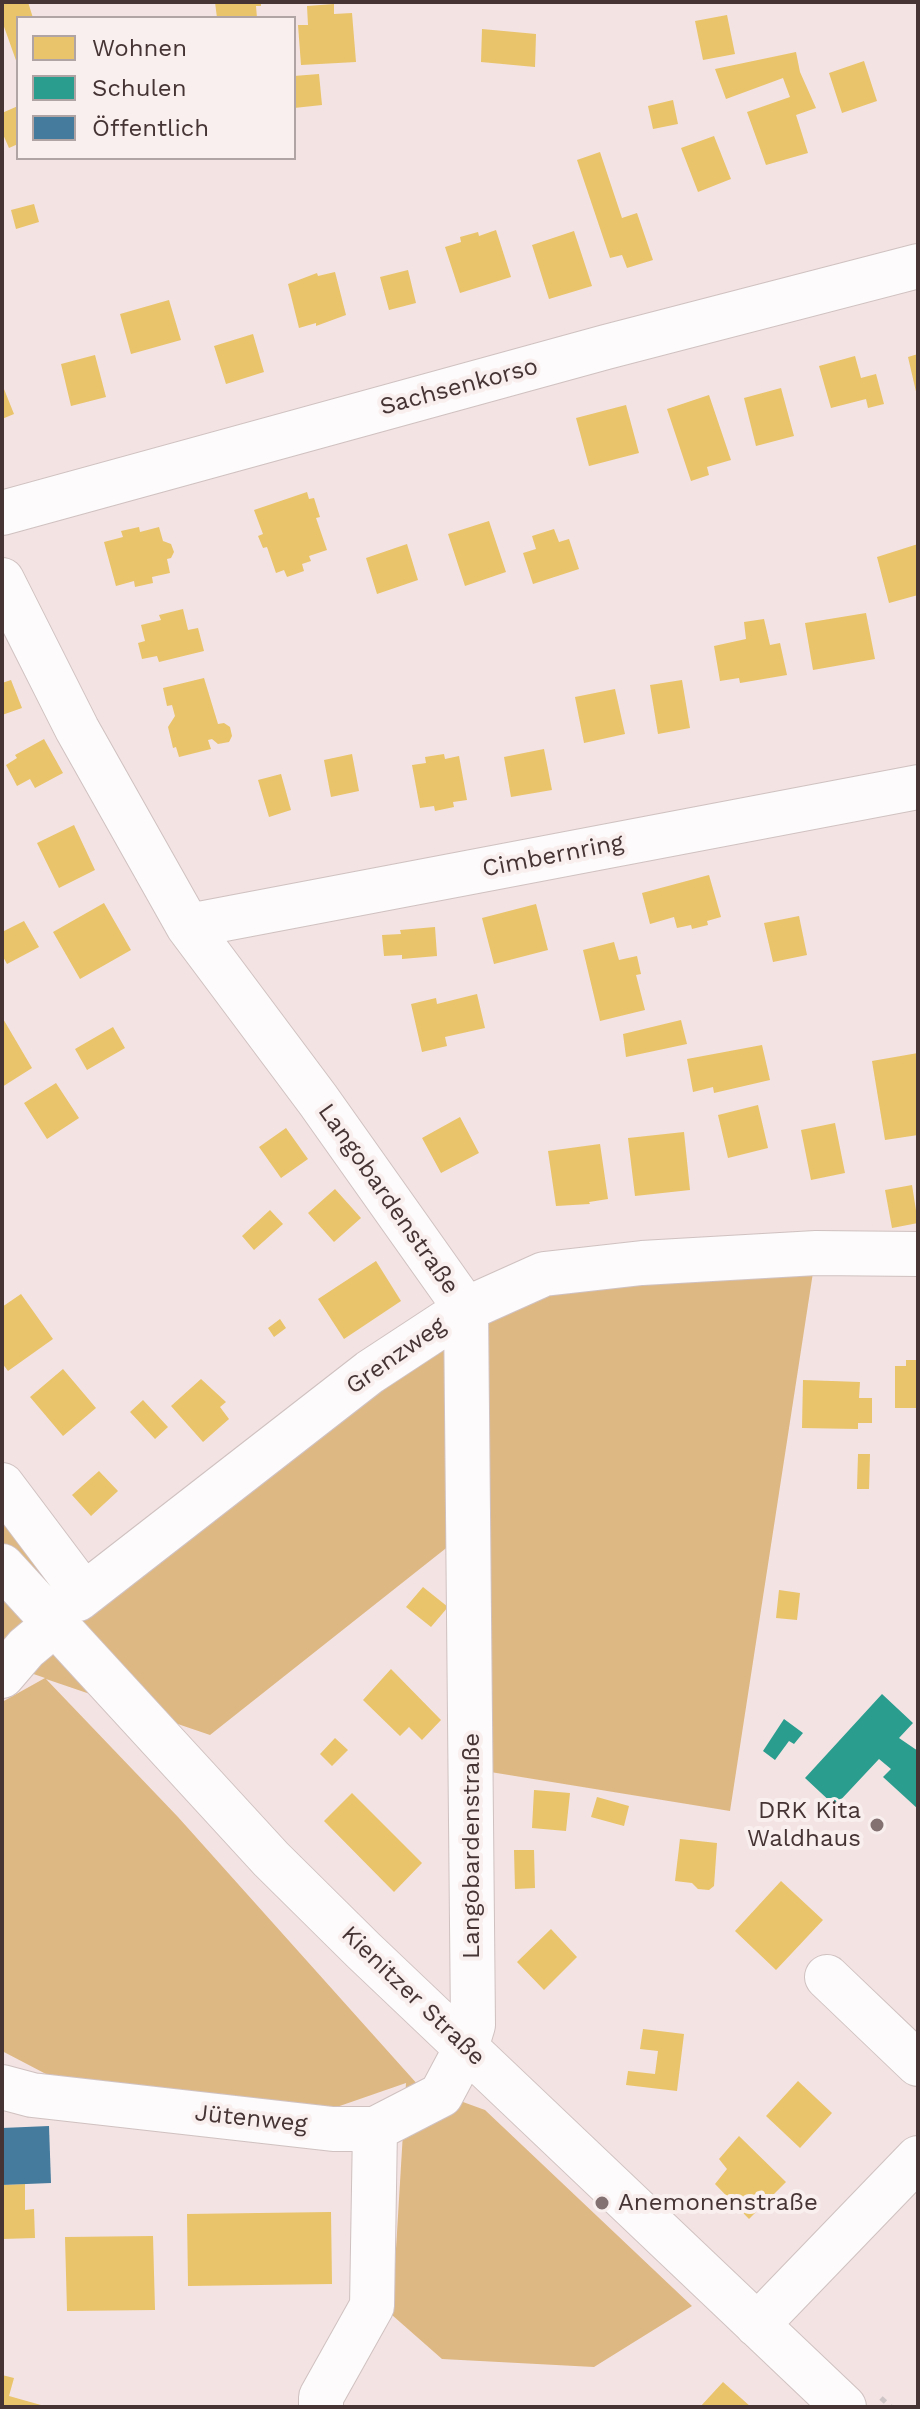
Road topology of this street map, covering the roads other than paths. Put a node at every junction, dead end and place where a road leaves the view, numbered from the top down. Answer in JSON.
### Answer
{"nodes":[{"id":1,"x":918,"y":266,"type":"edge"},
{"id":2,"x":2,"y":513,"type":"edge"},
{"id":3,"x":2,"y":580,"type":"edge"},
{"id":4,"x":918,"y":787,"type":"edge"},
{"id":5,"x":188,"y":926,"type":"junction"},
{"id":6,"x":918,"y":1254,"type":"edge"},
{"id":7,"x":466,"y":1309,"type":"junction"},
{"id":8,"x":2,"y":1485,"type":"edge"},
{"id":9,"x":2,"y":1566,"type":"edge"},
{"id":10,"x":72,"y":1605,"type":"junction"},
{"id":11,"x":2,"y":1676,"type":"edge"},
{"id":12,"x":827,"y":1977,"type":"dead end"},
{"id":13,"x":466,"y":2048,"type":"junction"},
{"id":14,"x":918,"y":2064,"type":"edge"},
{"id":15,"x":2,"y":2087,"type":"edge"},
{"id":16,"x":375,"y":2129,"type":"junction"},
{"id":17,"x":918,"y":2158,"type":"edge"},
{"id":18,"x":757,"y":2325,"type":"junction"},
{"id":19,"x":321,"y":2407,"type":"edge"},
{"id":20,"x":844,"y":2407,"type":"edge"}],
"edges":[{"from":1,"to":2,"type":"street","name":"Sachsenkorso"},
{"from":3,"to":5,"type":"street","name":"Langobardenstraße"},
{"from":4,"to":5,"type":"street","name":"Cimbernring"},
{"from":5,"to":7,"type":"street","name":"Langobardenstraße"},
{"from":6,"to":7,"type":"street","name":"Grenzweg"},
{"from":7,"to":10,"type":"street","name":"Grenzweg"},
{"from":7,"to":13,"type":"street","name":"Langobardenstraße"},
{"from":8,"to":10,"type":"street","name":"Kienitzer Straße"},
{"from":9,"to":10,"type":"street","name":"Kienitzer Straße"},
{"from":10,"to":11,"type":"street","name":"Grenzweg"},
{"from":10,"to":13,"type":"street","name":"Kienitzer Straße"},
{"from":12,"to":14,"type":"street"},
{"from":13,"to":16,"type":"street","name":"Jütenweg"},
{"from":13,"to":18,"type":"street","name":"Kienitzer Straße"},
{"from":15,"to":16,"type":"street","name":"Jütenweg"},
{"from":16,"to":19,"type":"street"},
{"from":17,"to":18,"type":"street"},
{"from":18,"to":20,"type":"street","name":"Kienitzer Straße"}]}
